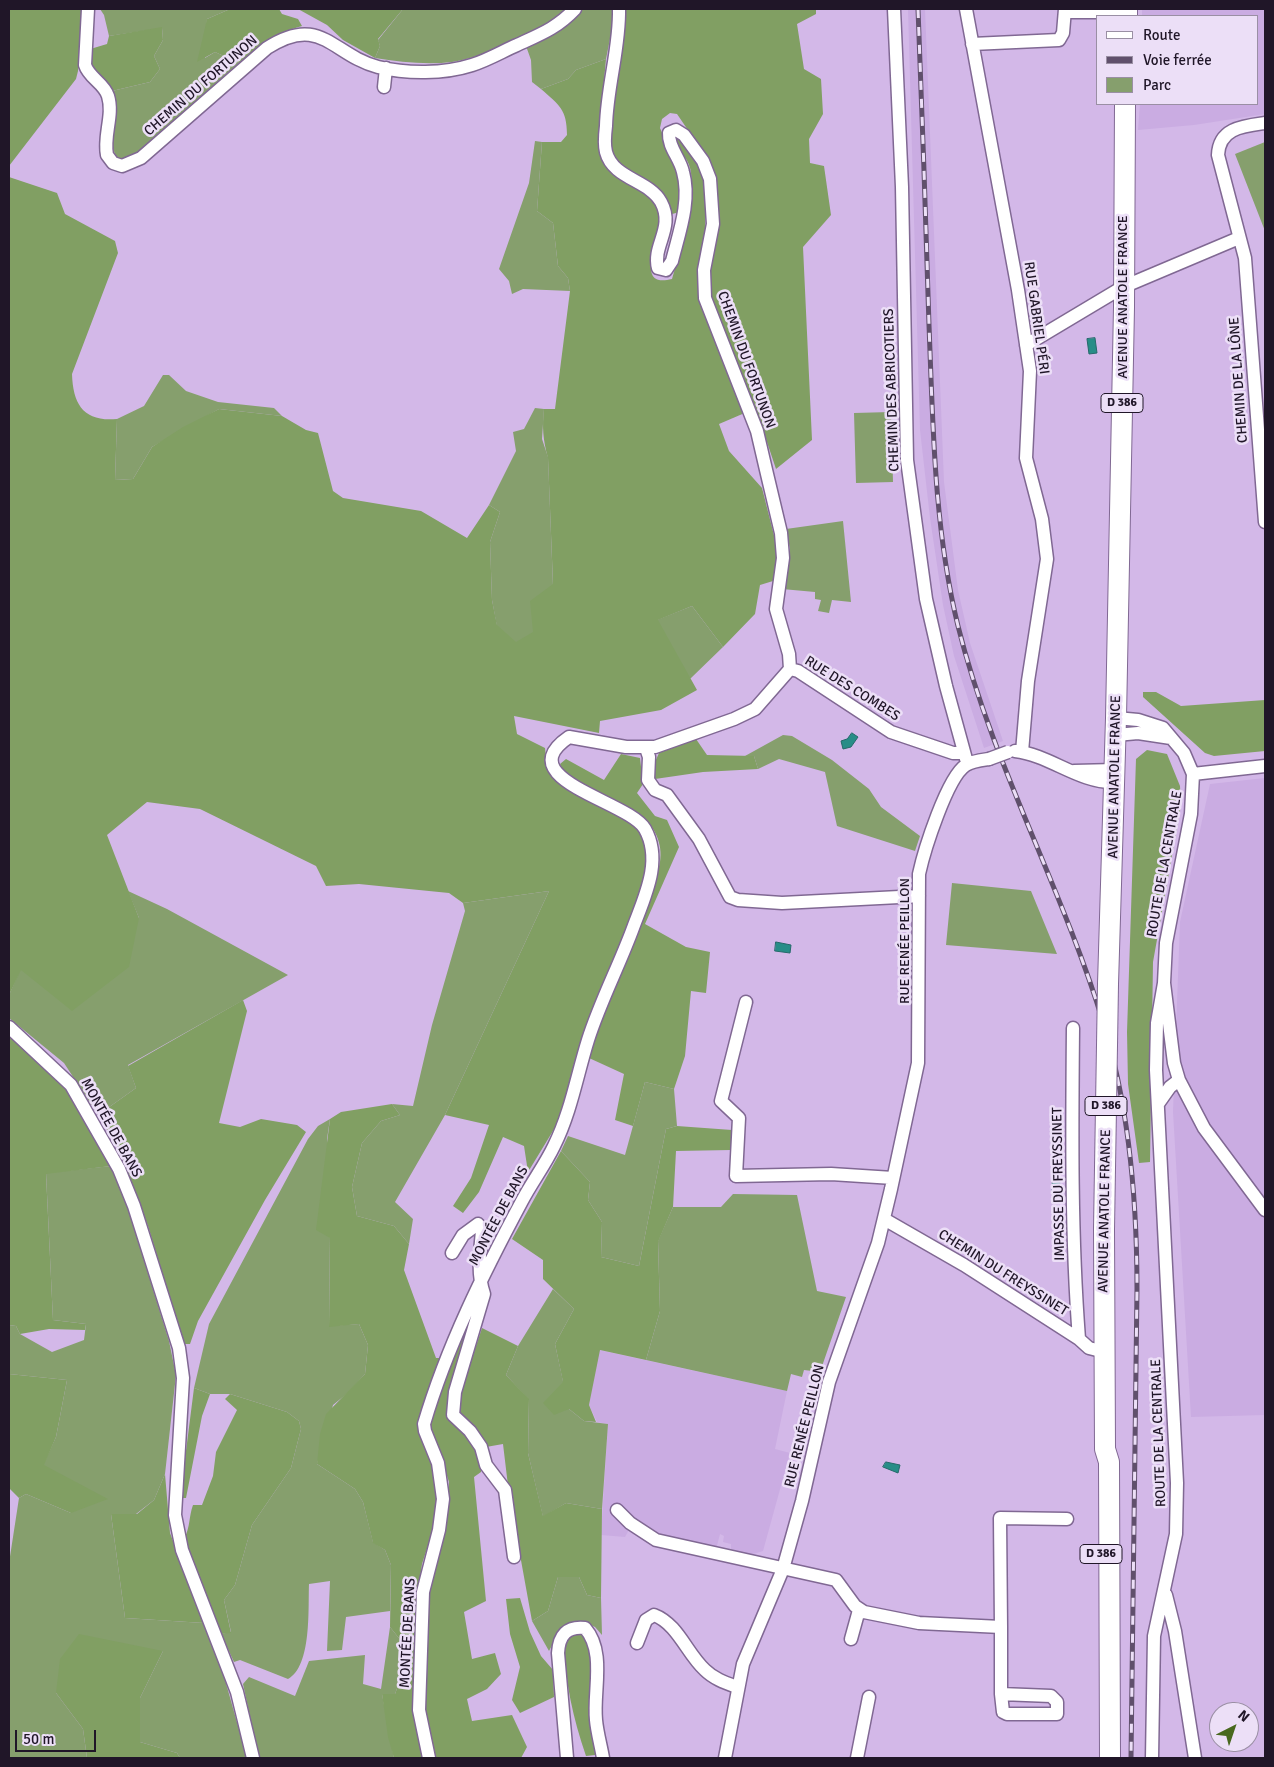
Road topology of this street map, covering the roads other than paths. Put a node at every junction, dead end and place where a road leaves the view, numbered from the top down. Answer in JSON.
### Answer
{"nodes":[{"id":1,"x":88,"y":9,"type":"edge"},
{"id":2,"x":575,"y":9,"type":"edge"},
{"id":3,"x":620,"y":9,"type":"edge"},
{"id":4,"x":894,"y":9,"type":"edge"},
{"id":5,"x":966,"y":9,"type":"edge"},
{"id":6,"x":1065,"y":10,"type":"edge"},
{"id":7,"x":1128,"y":11,"type":"edge"},
{"id":8,"x":972,"y":44,"type":"junction"},
{"id":9,"x":386,"y":68,"type":"junction"},
{"id":10,"x":384,"y":87,"type":"dead end"},
{"id":11,"x":1125,"y":105,"type":"edge"},
{"id":12,"x":1265,"y":123,"type":"edge"},
{"id":13,"x":1239,"y":238,"type":"junction"},
{"id":14,"x":1123,"y":287,"type":"junction"},
{"id":15,"x":1026,"y":345,"type":"junction"},
{"id":16,"x":1265,"y":522,"type":"edge"},
{"id":17,"x":790,"y":669,"type":"junction"},
{"id":18,"x":1116,"y":727,"type":"junction"},
{"id":19,"x":557,"y":745,"type":"joint"},
{"id":20,"x":646,"y":748,"type":"junction"},
{"id":21,"x":1022,"y":752,"type":"junction"},
{"id":22,"x":966,"y":759,"type":"junction"},
{"id":23,"x":1265,"y":766,"type":"edge"},
{"id":24,"x":1193,"y":774,"type":"junction"},
{"id":25,"x":1115,"y":776,"type":"junction"},
{"id":26,"x":919,"y":896,"type":"junction"},
{"id":27,"x":1164,"y":984,"type":"junction"},
{"id":28,"x":746,"y":1002,"type":"dead end"},
{"id":29,"x":9,"y":1027,"type":"edge"},
{"id":30,"x":1073,"y":1028,"type":"dead end"},
{"id":31,"x":1174,"y":1063,"type":"junction"},
{"id":32,"x":1156,"y":1070,"type":"junction"},
{"id":33,"x":1179,"y":1080,"type":"junction"},
{"id":34,"x":1158,"y":1104,"type":"junction"},
{"id":35,"x":893,"y":1178,"type":"junction"},
{"id":36,"x":1265,"y":1210,"type":"edge"},
{"id":37,"x":884,"y":1219,"type":"junction"},
{"id":38,"x":452,"y":1252,"type":"dead end"},
{"id":39,"x":481,"y":1284,"type":"junction"},
{"id":40,"x":1079,"y":1339,"type":"junction"},
{"id":41,"x":1105,"y":1352,"type":"junction"},
{"id":42,"x":617,"y":1510,"type":"dead end"},
{"id":43,"x":1067,"y":1519,"type":"dead end"},
{"id":44,"x":514,"y":1557,"type":"dead end"},
{"id":45,"x":783,"y":1569,"type":"junction"},
{"id":46,"x":1165,"y":1593,"type":"junction"},
{"id":47,"x":859,"y":1610,"type":"junction"},
{"id":48,"x":1001,"y":1627,"type":"junction"},
{"id":49,"x":850,"y":1640,"type":"dead end"},
{"id":50,"x":637,"y":1643,"type":"dead end"},
{"id":51,"x":1105,"y":1658,"type":"junction"},
{"id":52,"x":737,"y":1687,"type":"junction"},
{"id":53,"x":1001,"y":1694,"type":"dead end"},
{"id":54,"x":869,"y":1697,"type":"dead end"},
{"id":55,"x":253,"y":1758,"type":"edge"},
{"id":56,"x":429,"y":1758,"type":"edge"},
{"id":57,"x":567,"y":1758,"type":"edge"},
{"id":58,"x":603,"y":1758,"type":"edge"},
{"id":59,"x":725,"y":1758,"type":"edge"},
{"id":60,"x":857,"y":1758,"type":"edge"},
{"id":61,"x":1100,"y":1758,"type":"edge"},
{"id":62,"x":1110,"y":1758,"type":"edge"},
{"id":63,"x":1152,"y":1758,"type":"edge"},
{"id":64,"x":1196,"y":1758,"type":"edge"}],
"edges":[{"from":1,"to":9,"type":"street","name":"CHEMIN DU FORTUNON"},
{"from":2,"to":9,"type":"street","name":"CHEMIN DU FORTUNON"},
{"from":3,"to":17,"type":"street","name":"CHEMIN DU FORTUNON"},
{"from":4,"to":22,"type":"street","name":"CHEMIN DES ABRICOTIERS"},
{"from":5,"to":8,"type":"street","name":"RUE GABRIEL PÉRI"},
{"from":6,"to":7,"type":"street"},
{"from":6,"to":8,"type":"street"},
{"from":8,"to":15,"type":"street","name":"RUE GABRIEL PÉRI"},
{"from":9,"to":10,"type":"street"},
{"from":11,"to":14,"type":"main road","name":"AVENUE ANATOLE FRANCE","number":"D 386"},
{"from":12,"to":13,"type":"street","name":"CHEMIN DE LA LÔNE"},
{"from":13,"to":14,"type":"street"},
{"from":13,"to":16,"type":"street","name":"CHEMIN DE LA LÔNE"},
{"from":14,"to":15,"type":"street"},
{"from":14,"to":18,"type":"main road","name":"AVENUE ANATOLE FRANCE","number":"D 386"},
{"from":15,"to":21,"type":"street","name":"RUE GABRIEL PÉRI"},
{"from":17,"to":20,"type":"street","name":"RUE DES COMBES"},
{"from":17,"to":22,"type":"street","name":"RUE DES COMBES"},
{"from":18,"to":24,"type":"street","name":"ROUTE DE LA CENTRALE"},
{"from":18,"to":25,"type":"main road","name":"AVENUE ANATOLE FRANCE","number":"D 386"},
{"from":19,"to":20,"type":"street","name":"RUE DES COMBES"},
{"from":19,"to":39,"type":"street","name":"MONTÉE DE BANS"},
{"from":20,"to":26,"type":"street"},
{"from":21,"to":22,"type":"street","bridge":true},
{"from":21,"to":25,"type":"street"},
{"from":22,"to":26,"type":"street","name":"RUE RENÉE PEILLON"},
{"from":23,"to":24,"type":"street"},
{"from":24,"to":27,"type":"street","name":"ROUTE DE LA CENTRALE"},
{"from":25,"to":41,"type":"main road","name":"AVENUE ANATOLE FRANCE","number":"D 386","bridge":true},
{"from":26,"to":35,"type":"street","name":"RUE RENÉE PEILLON"},
{"from":27,"to":31,"type":"street","name":"ROUTE DE LA CENTRALE"},
{"from":27,"to":32,"type":"street","name":"ROUTE DE LA CENTRALE"},
{"from":28,"to":35,"type":"street"},
{"from":29,"to":55,"type":"street","name":"MONTÉE DE BANS"},
{"from":30,"to":40,"type":"street","name":"IMPASSE DU FREYSSINET"},
{"from":31,"to":32,"type":"street"},
{"from":31,"to":33,"type":"street","name":"ROUTE DE LA CENTRALE"},
{"from":32,"to":34,"type":"street","name":"ROUTE DE LA CENTRALE"},
{"from":33,"to":34,"type":"street"},
{"from":33,"to":36,"type":"street","name":"ROUTE DE LA CENTRALE"},
{"from":34,"to":46,"type":"street","name":"ROUTE DE LA CENTRALE"},
{"from":35,"to":37,"type":"street","name":"RUE RENÉE PEILLON"},
{"from":37,"to":40,"type":"street","name":"CHEMIN DU FREYSSINET"},
{"from":37,"to":45,"type":"street","name":"RUE RENÉE PEILLON"},
{"from":38,"to":39,"type":"street"},
{"from":39,"to":44,"type":"street"},
{"from":39,"to":56,"type":"street","name":"MONTÉE DE BANS"},
{"from":40,"to":41,"type":"street","name":"CHEMIN DU FREYSSINET"},
{"from":41,"to":51,"type":"main road","name":"AVENUE ANATOLE FRANCE","number":"D 386"},
{"from":42,"to":45,"type":"street"},
{"from":43,"to":48,"type":"street"},
{"from":45,"to":47,"type":"street"},
{"from":45,"to":52,"type":"street","name":"RUE RENÉE PEILLON"},
{"from":46,"to":63,"type":"street","name":"ROUTE DE LA CENTRALE"},
{"from":46,"to":64,"type":"street"},
{"from":47,"to":48,"type":"street"},
{"from":47,"to":49,"type":"street"},
{"from":48,"to":53,"type":"street"},
{"from":50,"to":52,"type":"street"},
{"from":51,"to":61,"type":"main road","number":"D 386"},
{"from":51,"to":62,"type":"main road","number":"D 386"},
{"from":52,"to":59,"type":"street","name":"RUE RENÉE PEILLON"},
{"from":54,"to":60,"type":"street"},
{"from":57,"to":58,"type":"street"}]}
